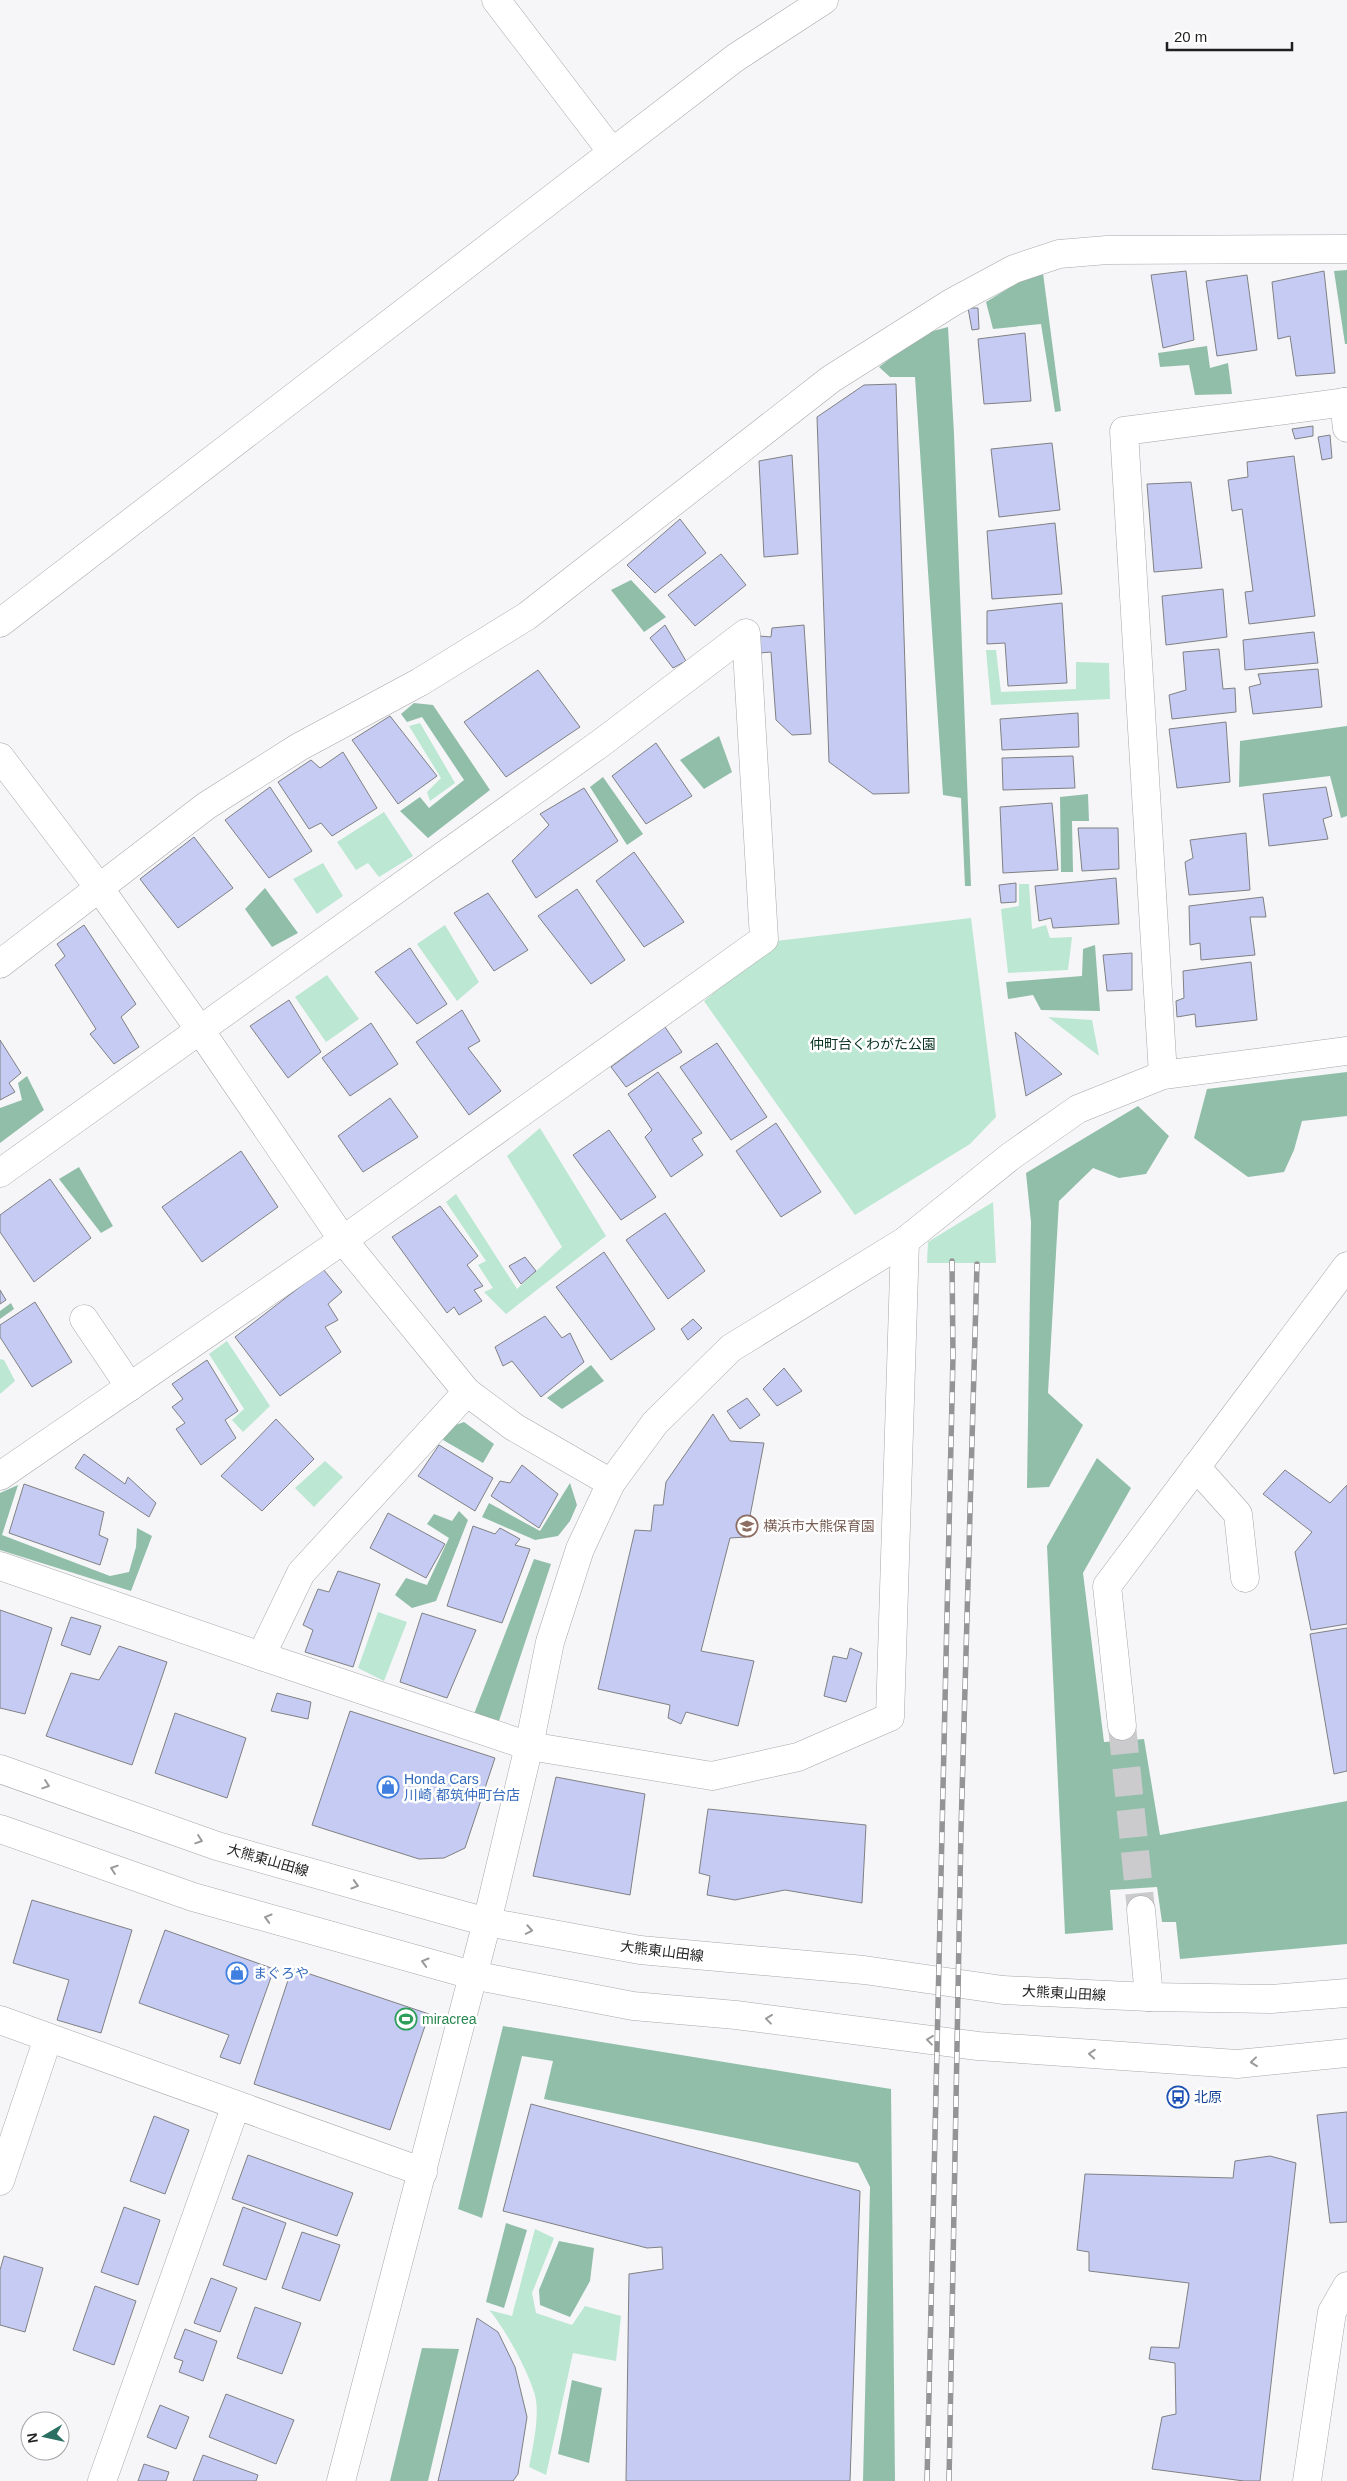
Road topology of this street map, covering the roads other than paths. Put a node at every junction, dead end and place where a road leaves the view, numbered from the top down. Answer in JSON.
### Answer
{"nodes":[{"id":1,"x":496,"y":0,"type":"edge"},
{"id":2,"x":824,"y":0,"type":"edge"},
{"id":3,"x":612,"y":152,"type":"junction"},
{"id":4,"x":1347,"y":249,"type":"edge"},
{"id":5,"x":1346,"y":411,"type":"edge"},
{"id":6,"x":0,"y":623,"type":"edge"},
{"id":7,"x":0,"y":757,"type":"edge"},
{"id":8,"x":100,"y":889,"type":"junction"},
{"id":9,"x":0,"y":964,"type":"edge"},
{"id":10,"x":200,"y":1030,"type":"junction"},
{"id":11,"x":1347,"y":1051,"type":"edge"},
{"id":12,"x":1163,"y":1075,"type":"junction"},
{"id":13,"x":0,"y":1173,"type":"edge"},
{"id":14,"x":343,"y":1240,"type":"junction"},
{"id":15,"x":905,"y":1241,"type":"junction"},
{"id":16,"x":1347,"y":1266,"type":"edge"},
{"id":17,"x":84,"y":1319,"type":"dead end"},
{"id":18,"x":130,"y":1387,"type":"junction"},
{"id":19,"x":467,"y":1392,"type":"junction"},
{"id":20,"x":1196,"y":1467,"type":"junction"},
{"id":21,"x":0,"y":1476,"type":"edge"},
{"id":22,"x":611,"y":1483,"type":"junction"},
{"id":23,"x":0,"y":1566,"type":"edge"},
{"id":24,"x":1245,"y":1578,"type":"dead end"},
{"id":25,"x":261,"y":1656,"type":"junction"},
{"id":26,"x":1122,"y":1726,"type":"tunnel mouth"},
{"id":27,"x":529,"y":1746,"type":"junction"},
{"id":28,"x":0,"y":1769,"type":"edge"},
{"id":29,"x":0,"y":1830,"type":"edge"},
{"id":30,"x":1141,"y":1910,"type":"tunnel mouth"},
{"id":31,"x":487,"y":1922,"type":"junction"},
{"id":32,"x":472,"y":1975,"type":"junction"},
{"id":33,"x":1347,"y":1994,"type":"edge"},
{"id":34,"x":1148,"y":1997,"type":"junction"},
{"id":35,"x":0,"y":2020,"type":"edge"},
{"id":36,"x":48,"y":2038,"type":"junction"},
{"id":37,"x":1347,"y":2053,"type":"edge"},
{"id":38,"x":236,"y":2105,"type":"junction"},
{"id":39,"x":423,"y":2172,"type":"junction"},
{"id":40,"x":0,"y":2180,"type":"edge"},
{"id":41,"x":1347,"y":2286,"type":"edge"},
{"id":42,"x":102,"y":2481,"type":"edge"},
{"id":43,"x":341,"y":2481,"type":"edge"},
{"id":44,"x":1307,"y":2481,"type":"edge"}],
"edges":[{"from":1,"to":3,"type":"street"},
{"from":2,"to":3,"type":"street"},
{"from":3,"to":6,"type":"street"},
{"from":4,"to":8,"type":"street"},
{"from":5,"to":12,"type":"street"},
{"from":7,"to":8,"type":"street"},
{"from":8,"to":9,"type":"street"},
{"from":8,"to":10,"type":"street"},
{"from":10,"to":13,"type":"street"},
{"from":10,"to":14,"type":"street"},
{"from":10,"to":14,"type":"street"},
{"from":11,"to":12,"type":"street"},
{"from":12,"to":15,"type":"street"},
{"from":14,"to":18,"type":"street"},
{"from":14,"to":19,"type":"street"},
{"from":15,"to":22,"type":"street"},
{"from":15,"to":27,"type":"street"},
{"from":16,"to":20,"type":"street"},
{"from":17,"to":18,"type":"street"},
{"from":18,"to":21,"type":"street"},
{"from":19,"to":22,"type":"street"},
{"from":19,"to":25,"type":"street"},
{"from":20,"to":24,"type":"street"},
{"from":20,"to":26,"type":"street"},
{"from":22,"to":27,"type":"street"},
{"from":23,"to":25,"type":"street"},
{"from":25,"to":27,"type":"street"},
{"from":27,"to":31,"type":"street"},
{"from":28,"to":31,"type":"street","name":"大熊東山田線","one_way":true},
{"from":32,"to":29,"type":"street","one_way":true},
{"from":30,"to":34,"type":"street"},
{"from":31,"to":32,"type":"street"},
{"from":31,"to":34,"type":"street","name":"大熊東山田線","one_way":true},
{"from":37,"to":32,"type":"street","one_way":true},
{"from":32,"to":39,"type":"street"},
{"from":33,"to":34,"type":"street","name":"大熊東山田線"},
{"from":35,"to":36,"type":"street"},
{"from":36,"to":38,"type":"street"},
{"from":36,"to":40,"type":"street"},
{"from":38,"to":39,"type":"street"},
{"from":38,"to":42,"type":"street"},
{"from":39,"to":43,"type":"street"},
{"from":41,"to":44,"type":"street"}]}
